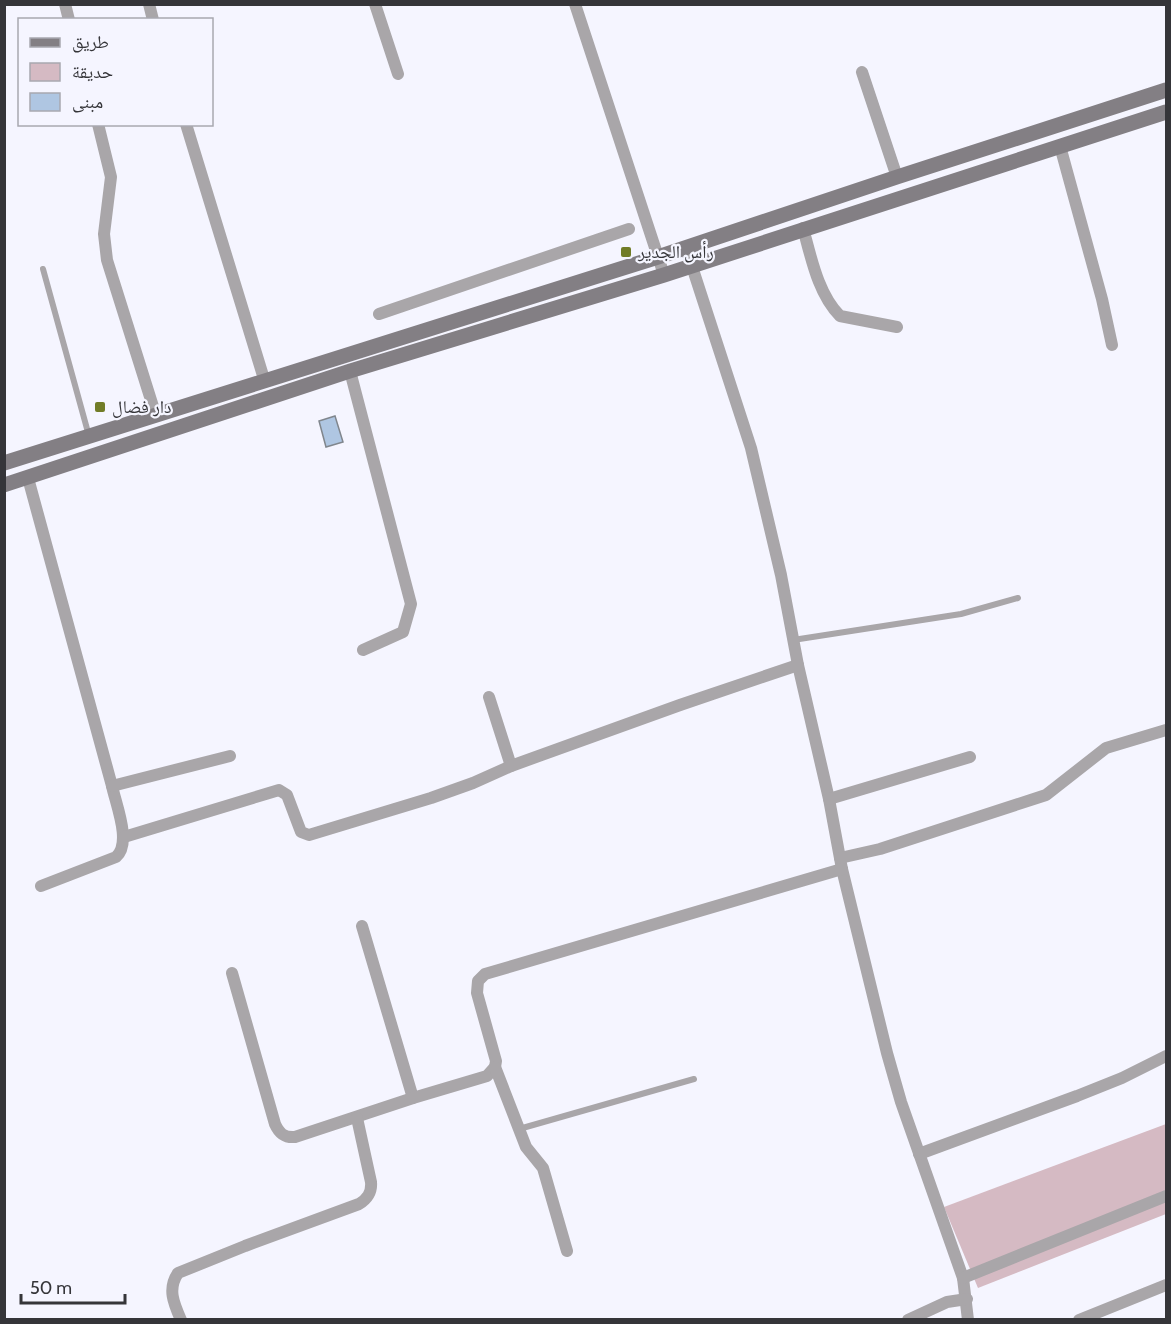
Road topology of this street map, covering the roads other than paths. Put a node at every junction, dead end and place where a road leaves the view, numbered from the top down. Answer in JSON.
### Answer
{"nodes":[{"id":1,"x":375,"y":4,"type":"edge"},
{"id":2,"x":575,"y":4,"type":"edge"},
{"id":3,"x":862,"y":72,"type":"dead end"},
{"id":4,"x":398,"y":74,"type":"dead end"},
{"id":5,"x":1167,"y":90,"type":"edge"},
{"id":6,"x":1167,"y":112,"type":"edge"},
{"id":7,"x":98,"y":126,"type":"edge"},
{"id":8,"x":187,"y":126,"type":"edge"},
{"id":9,"x":1060,"y":146,"type":"junction"},
{"id":10,"x":897,"y":177,"type":"junction"},
{"id":11,"x":803,"y":228,"type":"junction"},
{"id":12,"x":630,"y":229,"type":"dead end"},
{"id":13,"x":686,"y":248,"type":"junction"},
{"id":14,"x":658,"y":257,"type":"junction"},
{"id":15,"x":692,"y":265,"type":"junction"},
{"id":16,"x":43,"y":269,"type":"dead end"},
{"id":17,"x":664,"y":275,"type":"junction"},
{"id":18,"x":379,"y":314,"type":"dead end"},
{"id":19,"x":897,"y":327,"type":"dead end"},
{"id":20,"x":1112,"y":345,"type":"dead end"},
{"id":21,"x":350,"y":371,"type":"junction"},
{"id":22,"x":264,"y":380,"type":"junction"},
{"id":23,"x":156,"y":416,"type":"junction"},
{"id":24,"x":89,"y":437,"type":"junction"},
{"id":25,"x":4,"y":463,"type":"edge"},
{"id":26,"x":28,"y":478,"type":"junction"},
{"id":27,"x":4,"y":484,"type":"edge"},
{"id":28,"x":1018,"y":598,"type":"dead end"},
{"id":29,"x":793,"y":640,"type":"junction"},
{"id":30,"x":363,"y":650,"type":"dead end"},
{"id":31,"x":798,"y":665,"type":"junction"},
{"id":32,"x":489,"y":697,"type":"dead end"},
{"id":33,"x":1167,"y":730,"type":"edge"},
{"id":34,"x":230,"y":756,"type":"dead end"},
{"id":35,"x":970,"y":757,"type":"dead end"},
{"id":36,"x":511,"y":766,"type":"junction"},
{"id":37,"x":112,"y":786,"type":"junction"},
{"id":38,"x":830,"y":799,"type":"junction"},
{"id":39,"x":124,"y":837,"type":"junction"},
{"id":40,"x":841,"y":864,"type":"junction"},
{"id":41,"x":41,"y":886,"type":"dead end"},
{"id":42,"x":362,"y":926,"type":"dead end"},
{"id":43,"x":231,"y":973,"type":"dead end"},
{"id":44,"x":1167,"y":1056,"type":"edge"},
{"id":45,"x":495,"y":1067,"type":"junction"},
{"id":46,"x":694,"y":1079,"type":"dead end"},
{"id":47,"x":413,"y":1098,"type":"junction"},
{"id":48,"x":357,"y":1118,"type":"junction"},
{"id":49,"x":519,"y":1130,"type":"junction"},
{"id":50,"x":919,"y":1154,"type":"junction"},
{"id":51,"x":1167,"y":1196,"type":"edge"},
{"id":52,"x":567,"y":1251,"type":"dead end"},
{"id":53,"x":963,"y":1278,"type":"junction"},
{"id":54,"x":1167,"y":1285,"type":"edge"},
{"id":55,"x":967,"y":1299,"type":"junction"},
{"id":56,"x":181,"y":1320,"type":"edge"},
{"id":57,"x":908,"y":1320,"type":"edge"},
{"id":58,"x":968,"y":1320,"type":"edge"},
{"id":59,"x":1079,"y":1320,"type":"edge"}],
"edges":[{"from":1,"to":4,"type":"street"},
{"from":2,"to":14,"type":"street"},
{"from":3,"to":10,"type":"street"},
{"from":5,"to":10,"type":"main road"},
{"from":6,"to":9,"type":"main road"},
{"from":7,"to":23,"type":"street"},
{"from":8,"to":22,"type":"street"},
{"from":9,"to":11,"type":"main road"},
{"from":9,"to":20,"type":"street"},
{"from":10,"to":13,"type":"main road"},
{"from":11,"to":15,"type":"main road"},
{"from":11,"to":19,"type":"street"},
{"from":12,"to":18,"type":"street"},
{"from":13,"to":14,"type":"main road"},
{"from":13,"to":15,"type":"street"},
{"from":14,"to":17,"type":"street"},
{"from":14,"to":22,"type":"main road"},
{"from":15,"to":17,"type":"main road"},
{"from":15,"to":29,"type":"street"},
{"from":16,"to":24,"type":"lane"},
{"from":17,"to":21,"type":"main road"},
{"from":21,"to":26,"type":"main road"},
{"from":21,"to":30,"type":"street"},
{"from":22,"to":23,"type":"main road"},
{"from":23,"to":24,"type":"main road"},
{"from":24,"to":25,"type":"main road"},
{"from":26,"to":27,"type":"main road"},
{"from":26,"to":37,"type":"street"},
{"from":28,"to":29,"type":"lane"},
{"from":29,"to":31,"type":"street"},
{"from":31,"to":36,"type":"street"},
{"from":31,"to":38,"type":"street"},
{"from":32,"to":36,"type":"street"},
{"from":33,"to":40,"type":"street"},
{"from":34,"to":37,"type":"street"},
{"from":35,"to":38,"type":"street"},
{"from":36,"to":39,"type":"street"},
{"from":37,"to":39,"type":"street"},
{"from":38,"to":40,"type":"street"},
{"from":39,"to":41,"type":"street"},
{"from":40,"to":45,"type":"street"},
{"from":40,"to":50,"type":"street"},
{"from":42,"to":47,"type":"street"},
{"from":43,"to":48,"type":"street"},
{"from":44,"to":50,"type":"street"},
{"from":45,"to":47,"type":"street"},
{"from":45,"to":49,"type":"street"},
{"from":46,"to":49,"type":"lane"},
{"from":47,"to":48,"type":"street"},
{"from":48,"to":56,"type":"street"},
{"from":49,"to":52,"type":"street"},
{"from":50,"to":53,"type":"street"},
{"from":51,"to":53,"type":"street"},
{"from":53,"to":55,"type":"street"},
{"from":54,"to":59,"type":"street"},
{"from":55,"to":57,"type":"street"},
{"from":55,"to":58,"type":"street"}]}
